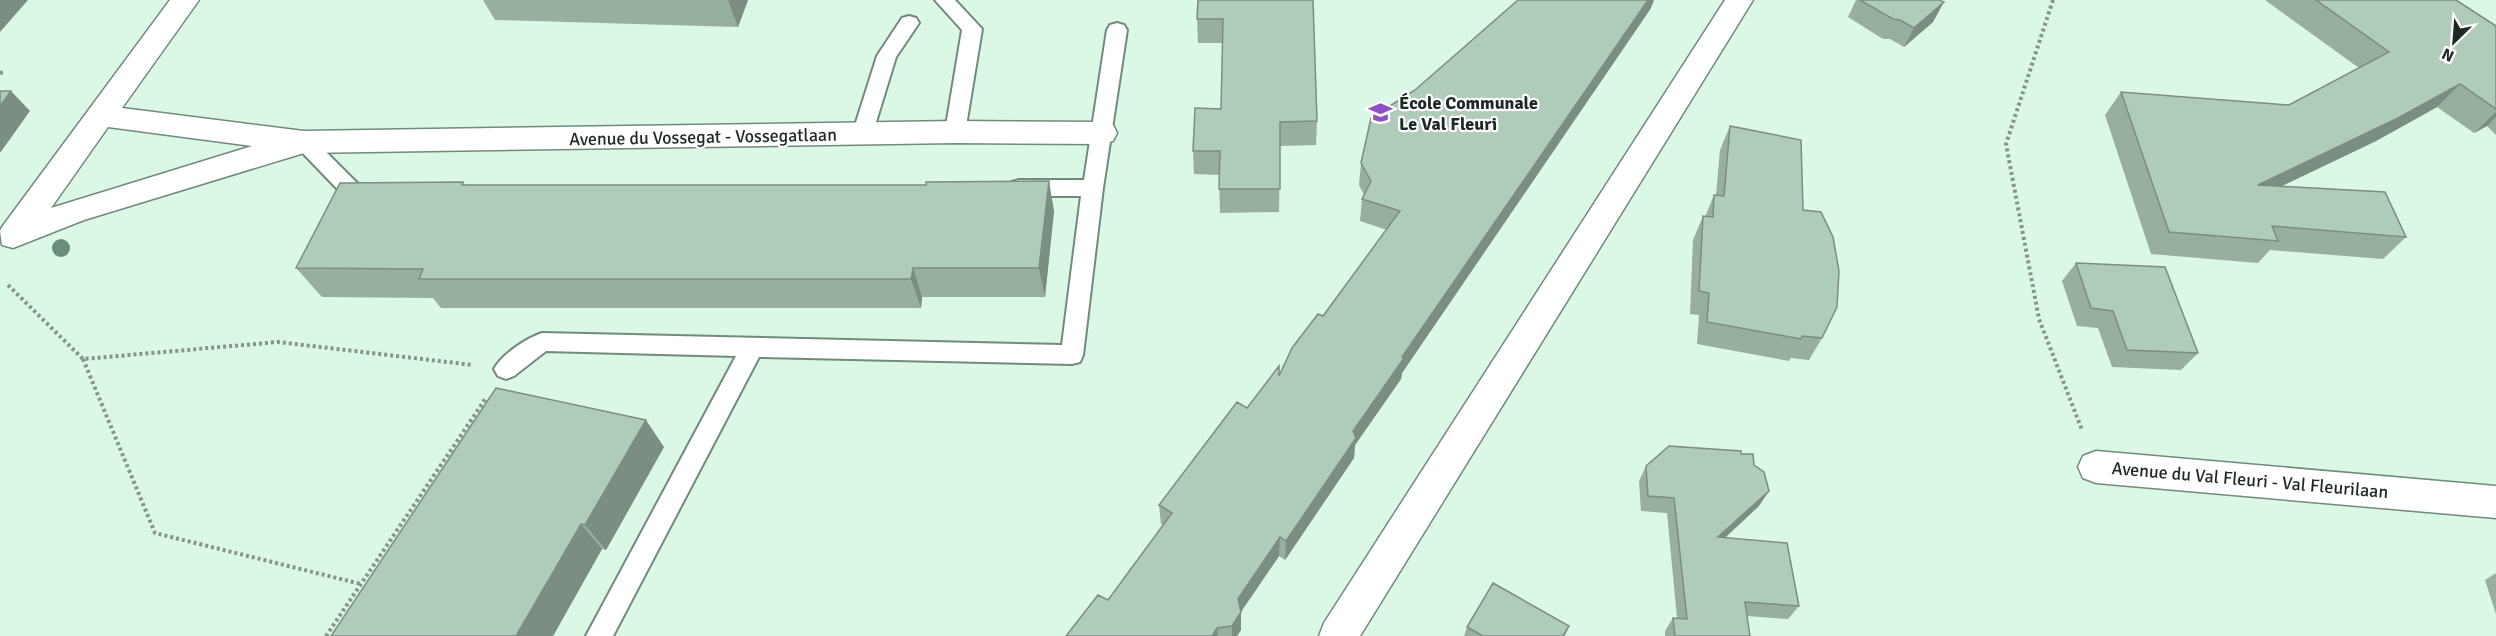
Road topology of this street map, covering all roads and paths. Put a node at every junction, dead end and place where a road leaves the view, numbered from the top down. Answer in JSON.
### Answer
{"nodes":[{"id":1,"x":185,"y":0,"type":"edge"},
{"id":2,"x":1739,"y":0,"type":"edge"},
{"id":3,"x":2054,"y":0,"type":"edge"},
{"id":4,"x":956,"y":5,"type":"edge"},
{"id":5,"x":909,"y":24,"type":"dead end"},
{"id":6,"x":1118,"y":30,"type":"dead end"},
{"id":7,"x":102,"y":116,"type":"junction"},
{"id":8,"x":955,"y":132,"type":"junction"},
{"id":9,"x":1102,"y":134,"type":"junction"},
{"id":10,"x":862,"y":135,"type":"junction"},
{"id":11,"x":304,"y":142,"type":"junction"},
{"id":12,"x":997,"y":188,"type":"edge"},
{"id":13,"x":1093,"y":188,"type":"junction"},
{"id":14,"x":389,"y":192,"type":"edge"},
{"id":15,"x":7,"y":241,"type":"edge"},
{"id":16,"x":8,"y":285,"type":"dead end"},
{"id":17,"x":752,"y":348,"type":"junction"},
{"id":18,"x":83,"y":359,"type":"junction"},
{"id":19,"x":506,"y":369,"type":"junction"},
{"id":20,"x":2096,"y":467,"type":"joint"},
{"id":21,"x":2496,"y":502,"type":"edge"},
{"id":22,"x":361,"y":584,"type":"junction"},
{"id":23,"x":326,"y":636,"type":"edge"},
{"id":24,"x":599,"y":636,"type":"edge"},
{"id":25,"x":1338,"y":636,"type":"edge"}],
"edges":[{"from":1,"to":7,"type":"street"},
{"from":2,"to":25,"type":"street"},
{"from":3,"to":20,"type":"path","name":"Avenue du Val Fleuri - Val Fleurilaan"},
{"from":4,"to":8,"type":"lane"},
{"from":5,"to":10,"type":"lane"},
{"from":6,"to":9,"type":"lane"},
{"from":7,"to":11,"type":"street","name":"Avenue du Vossegat - Vossegatlaan"},
{"from":7,"to":15,"type":"street"},
{"from":8,"to":9,"type":"street","name":"Avenue du Vossegat - Vossegatlaan"},
{"from":8,"to":10,"type":"street","name":"Avenue du Vossegat - Vossegatlaan"},
{"from":9,"to":13,"type":"lane"},
{"from":10,"to":11,"type":"street","name":"Avenue du Vossegat - Vossegatlaan"},
{"from":11,"to":14,"type":"lane"},
{"from":11,"to":15,"type":"street","name":"Avenue du Vossegat - Vossegatlaan"},
{"from":12,"to":13,"type":"lane"},
{"from":13,"to":17,"type":"lane"},
{"from":16,"to":18,"type":"path"},
{"from":17,"to":19,"type":"lane"},
{"from":17,"to":24,"type":"lane"},
{"from":18,"to":19,"type":"path"},
{"from":18,"to":22,"type":"path"},
{"from":19,"to":22,"type":"path"},
{"from":20,"to":21,"type":"street","name":"Avenue du Val Fleuri - Val Fleurilaan"},
{"from":22,"to":23,"type":"path"}]}
